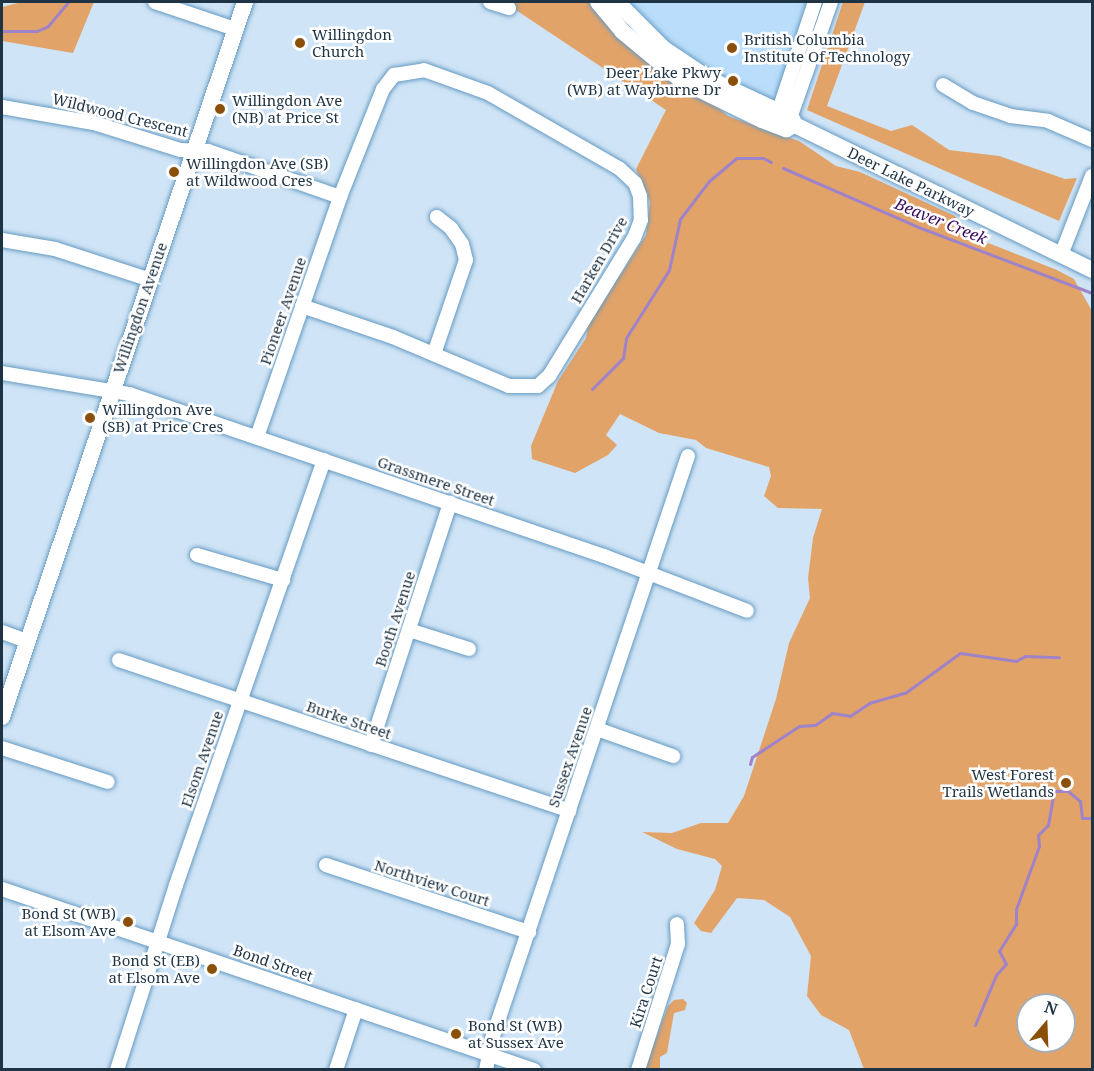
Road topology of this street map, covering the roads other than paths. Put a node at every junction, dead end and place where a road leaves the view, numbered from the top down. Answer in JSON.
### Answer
{"nodes":[{"id":1,"x":155,"y":2,"type":"edge"},
{"id":2,"x":245,"y":2,"type":"edge"},
{"id":3,"x":490,"y":2,"type":"edge"},
{"id":4,"x":598,"y":2,"type":"edge"},
{"id":5,"x":616,"y":2,"type":"edge"},
{"id":6,"x":815,"y":2,"type":"edge"},
{"id":7,"x":831,"y":2,"type":"edge"},
{"id":8,"x":509,"y":8,"type":"dead end"},
{"id":9,"x":235,"y":29,"type":"junction"},
{"id":10,"x":943,"y":85,"type":"dead end"},
{"id":11,"x":2,"y":107,"type":"edge"},
{"id":12,"x":785,"y":121,"type":"junction"},
{"id":13,"x":1092,"y":140,"type":"edge"},
{"id":14,"x":194,"y":150,"type":"junction"},
{"id":15,"x":1092,"y":176,"type":"edge"},
{"id":16,"x":340,"y":196,"type":"junction"},
{"id":17,"x":437,"y":217,"type":"dead end"},
{"id":18,"x":2,"y":240,"type":"edge"},
{"id":19,"x":1061,"y":255,"type":"junction"},
{"id":20,"x":1092,"y":270,"type":"edge"},
{"id":21,"x":151,"y":280,"type":"junction"},
{"id":22,"x":302,"y":306,"type":"junction"},
{"id":23,"x":434,"y":354,"type":"junction"},
{"id":24,"x":2,"y":373,"type":"edge"},
{"id":25,"x":112,"y":390,"type":"junction"},
{"id":26,"x":257,"y":436,"type":"junction"},
{"id":27,"x":688,"y":456,"type":"dead end"},
{"id":28,"x":324,"y":460,"type":"junction"},
{"id":29,"x":450,"y":503,"type":"junction"},
{"id":30,"x":197,"y":555,"type":"dead end"},
{"id":31,"x":649,"y":575,"type":"junction"},
{"id":32,"x":283,"y":580,"type":"junction"},
{"id":33,"x":747,"y":611,"type":"dead end"},
{"id":34,"x":409,"y":630,"type":"junction"},
{"id":35,"x":2,"y":632,"type":"edge"},
{"id":36,"x":27,"y":641,"type":"junction"},
{"id":37,"x":469,"y":649,"type":"dead end"},
{"id":38,"x":119,"y":660,"type":"dead end"},
{"id":39,"x":240,"y":701,"type":"junction"},
{"id":40,"x":2,"y":717,"type":"edge"},
{"id":41,"x":597,"y":729,"type":"junction"},
{"id":42,"x":371,"y":745,"type":"junction"},
{"id":43,"x":2,"y":747,"type":"edge"},
{"id":44,"x":673,"y":756,"type":"dead end"},
{"id":45,"x":108,"y":782,"type":"dead end"},
{"id":46,"x":569,"y":811,"type":"junction"},
{"id":47,"x":326,"y":865,"type":"dead end"},
{"id":48,"x":2,"y":889,"type":"edge"},
{"id":49,"x":677,"y":924,"type":"dead end"},
{"id":50,"x":529,"y":932,"type":"junction"},
{"id":51,"x":159,"y":943,"type":"junction"},
{"id":52,"x":357,"y":1009,"type":"junction"},
{"id":53,"x":490,"y":1054,"type":"junction"},
{"id":54,"x":117,"y":1070,"type":"edge"},
{"id":55,"x":336,"y":1070,"type":"edge"},
{"id":56,"x":486,"y":1070,"type":"edge"},
{"id":57,"x":534,"y":1070,"type":"edge"},
{"id":58,"x":638,"y":1070,"type":"edge"}],
"edges":[{"from":1,"to":9,"type":"street"},
{"from":2,"to":9,"type":"main road","name":"Willingdon Avenue"},
{"from":3,"to":8,"type":"street"},
{"from":4,"to":12,"type":"main road","name":"Deer Lake Parkway"},
{"from":5,"to":12,"type":"main road","name":"Deer Lake Parkway"},
{"from":6,"to":12,"type":"street"},
{"from":7,"to":12,"type":"street"},
{"from":9,"to":14,"type":"main road","name":"Willingdon Avenue"},
{"from":10,"to":13,"type":"street"},
{"from":11,"to":14,"type":"street","name":"Wildwood Crescent"},
{"from":12,"to":19,"type":"main road","name":"Deer Lake Parkway"},
{"from":14,"to":16,"type":"street","name":"Wildwood Crescent"},
{"from":14,"to":21,"type":"main road","name":"Willingdon Avenue"},
{"from":15,"to":19,"type":"street"},
{"from":16,"to":22,"type":"street","name":"Pioneer Avenue"},
{"from":16,"to":23,"type":"street","name":"Harken Drive"},
{"from":17,"to":23,"type":"street"},
{"from":18,"to":21,"type":"street"},
{"from":19,"to":20,"type":"main road","name":"Deer Lake Parkway"},
{"from":21,"to":25,"type":"main road","name":"Willingdon Avenue"},
{"from":22,"to":23,"type":"street","name":"Harken Drive"},
{"from":22,"to":26,"type":"street","name":"Pioneer Avenue"},
{"from":24,"to":25,"type":"street","name":"Grassmere Street"},
{"from":25,"to":26,"type":"street","name":"Grassmere Street"},
{"from":25,"to":36,"type":"main road","name":"Willingdon Avenue"},
{"from":26,"to":28,"type":"street","name":"Grassmere Street"},
{"from":27,"to":31,"type":"street","name":"Sussex Avenue"},
{"from":28,"to":29,"type":"street","name":"Grassmere Street"},
{"from":28,"to":32,"type":"street","name":"Elsom Avenue"},
{"from":29,"to":31,"type":"street","name":"Grassmere Street"},
{"from":29,"to":34,"type":"street","name":"Booth Avenue"},
{"from":30,"to":32,"type":"street"},
{"from":31,"to":33,"type":"street","name":"Grassmere Street"},
{"from":31,"to":41,"type":"street","name":"Sussex Avenue"},
{"from":32,"to":39,"type":"street","name":"Elsom Avenue"},
{"from":34,"to":37,"type":"street"},
{"from":34,"to":42,"type":"street","name":"Booth Avenue"},
{"from":35,"to":36,"type":"street"},
{"from":36,"to":40,"type":"main road","name":"Willingdon Avenue"},
{"from":38,"to":39,"type":"street","name":"Burke Street"},
{"from":39,"to":42,"type":"street","name":"Burke Street"},
{"from":39,"to":51,"type":"street","name":"Elsom Avenue"},
{"from":41,"to":44,"type":"street"},
{"from":41,"to":46,"type":"street","name":"Sussex Avenue"},
{"from":42,"to":46,"type":"street","name":"Burke Street"},
{"from":43,"to":45,"type":"street"},
{"from":46,"to":50,"type":"street","name":"Sussex Avenue"},
{"from":47,"to":50,"type":"street","name":"Northview Court"},
{"from":48,"to":51,"type":"street","name":"Bond Street"},
{"from":49,"to":58,"type":"street","name":"Kira Court"},
{"from":50,"to":53,"type":"street","name":"Sussex Avenue"},
{"from":51,"to":52,"type":"street","name":"Bond Street"},
{"from":51,"to":54,"type":"street","name":"Elsom Avenue"},
{"from":52,"to":53,"type":"street","name":"Bond Street"},
{"from":52,"to":55,"type":"street"},
{"from":53,"to":56,"type":"street","name":"Sussex Avenue"},
{"from":53,"to":57,"type":"street","name":"Bond Street"}]}
